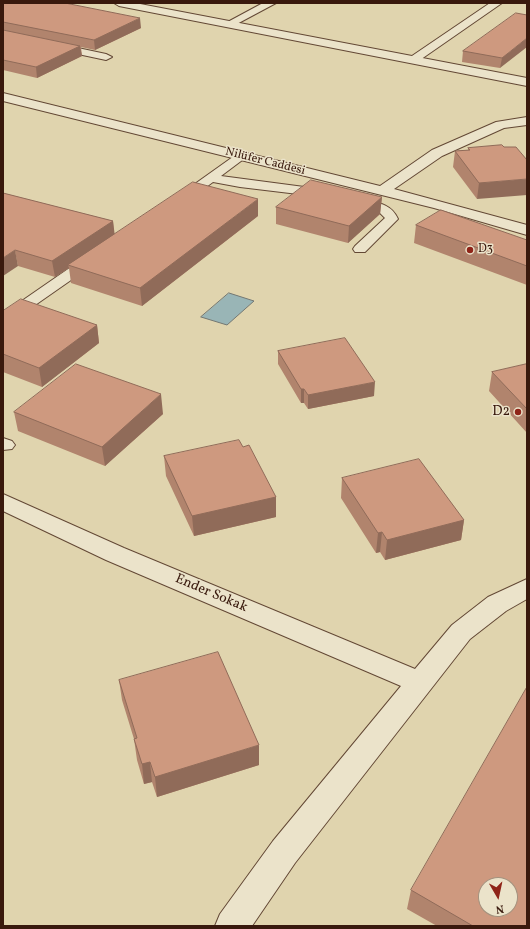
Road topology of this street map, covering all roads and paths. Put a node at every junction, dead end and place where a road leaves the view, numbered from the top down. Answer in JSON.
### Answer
{"nodes":[{"id":1,"x":119,"y":3,"type":"edge"},
{"id":2,"x":271,"y":3,"type":"edge"},
{"id":3,"x":497,"y":3,"type":"edge"},
{"id":4,"x":229,"y":24,"type":"junction"},
{"id":5,"x":3,"y":35,"type":"edge"},
{"id":6,"x":106,"y":57,"type":"dead end"},
{"id":7,"x":413,"y":60,"type":"junction"},
{"id":8,"x":527,"y":82,"type":"edge"},
{"id":9,"x":3,"y":97,"type":"edge"},
{"id":10,"x":527,"y":121,"type":"edge"},
{"id":11,"x":241,"y":156,"type":"junction"},
{"id":12,"x":213,"y":178,"type":"junction"},
{"id":13,"x":382,"y":191,"type":"junction"},
{"id":14,"x":173,"y":204,"type":"edge"},
{"id":15,"x":527,"y":230,"type":"edge"},
{"id":16,"x":360,"y":249,"type":"dead end"},
{"id":17,"x":101,"y":253,"type":"edge"},
{"id":18,"x":3,"y":321,"type":"edge"},
{"id":19,"x":3,"y":502,"type":"edge"},
{"id":20,"x":527,"y":588,"type":"edge"},
{"id":21,"x":421,"y":682,"type":"junction"},
{"id":22,"x":232,"y":926,"type":"edge"}],
"edges":[{"from":1,"to":4,"type":"street"},
{"from":2,"to":4,"type":"street"},
{"from":3,"to":7,"type":"street"},
{"from":4,"to":7,"type":"street"},
{"from":5,"to":6,"type":"street"},
{"from":7,"to":8,"type":"street"},
{"from":9,"to":11,"type":"street","name":"Nilüfer Caddesi"},
{"from":10,"to":13,"type":"street"},
{"from":11,"to":12,"type":"lane"},
{"from":11,"to":13,"type":"street","name":"Nilüfer Caddesi"},
{"from":12,"to":14,"type":"lane"},
{"from":12,"to":16,"type":"lane"},
{"from":13,"to":15,"type":"street","name":"Nilüfer Caddesi"},
{"from":17,"to":18,"type":"lane"},
{"from":19,"to":21,"type":"street","name":"Ender Sokak"},
{"from":20,"to":21,"type":"street"},
{"from":21,"to":22,"type":"street"}]}
